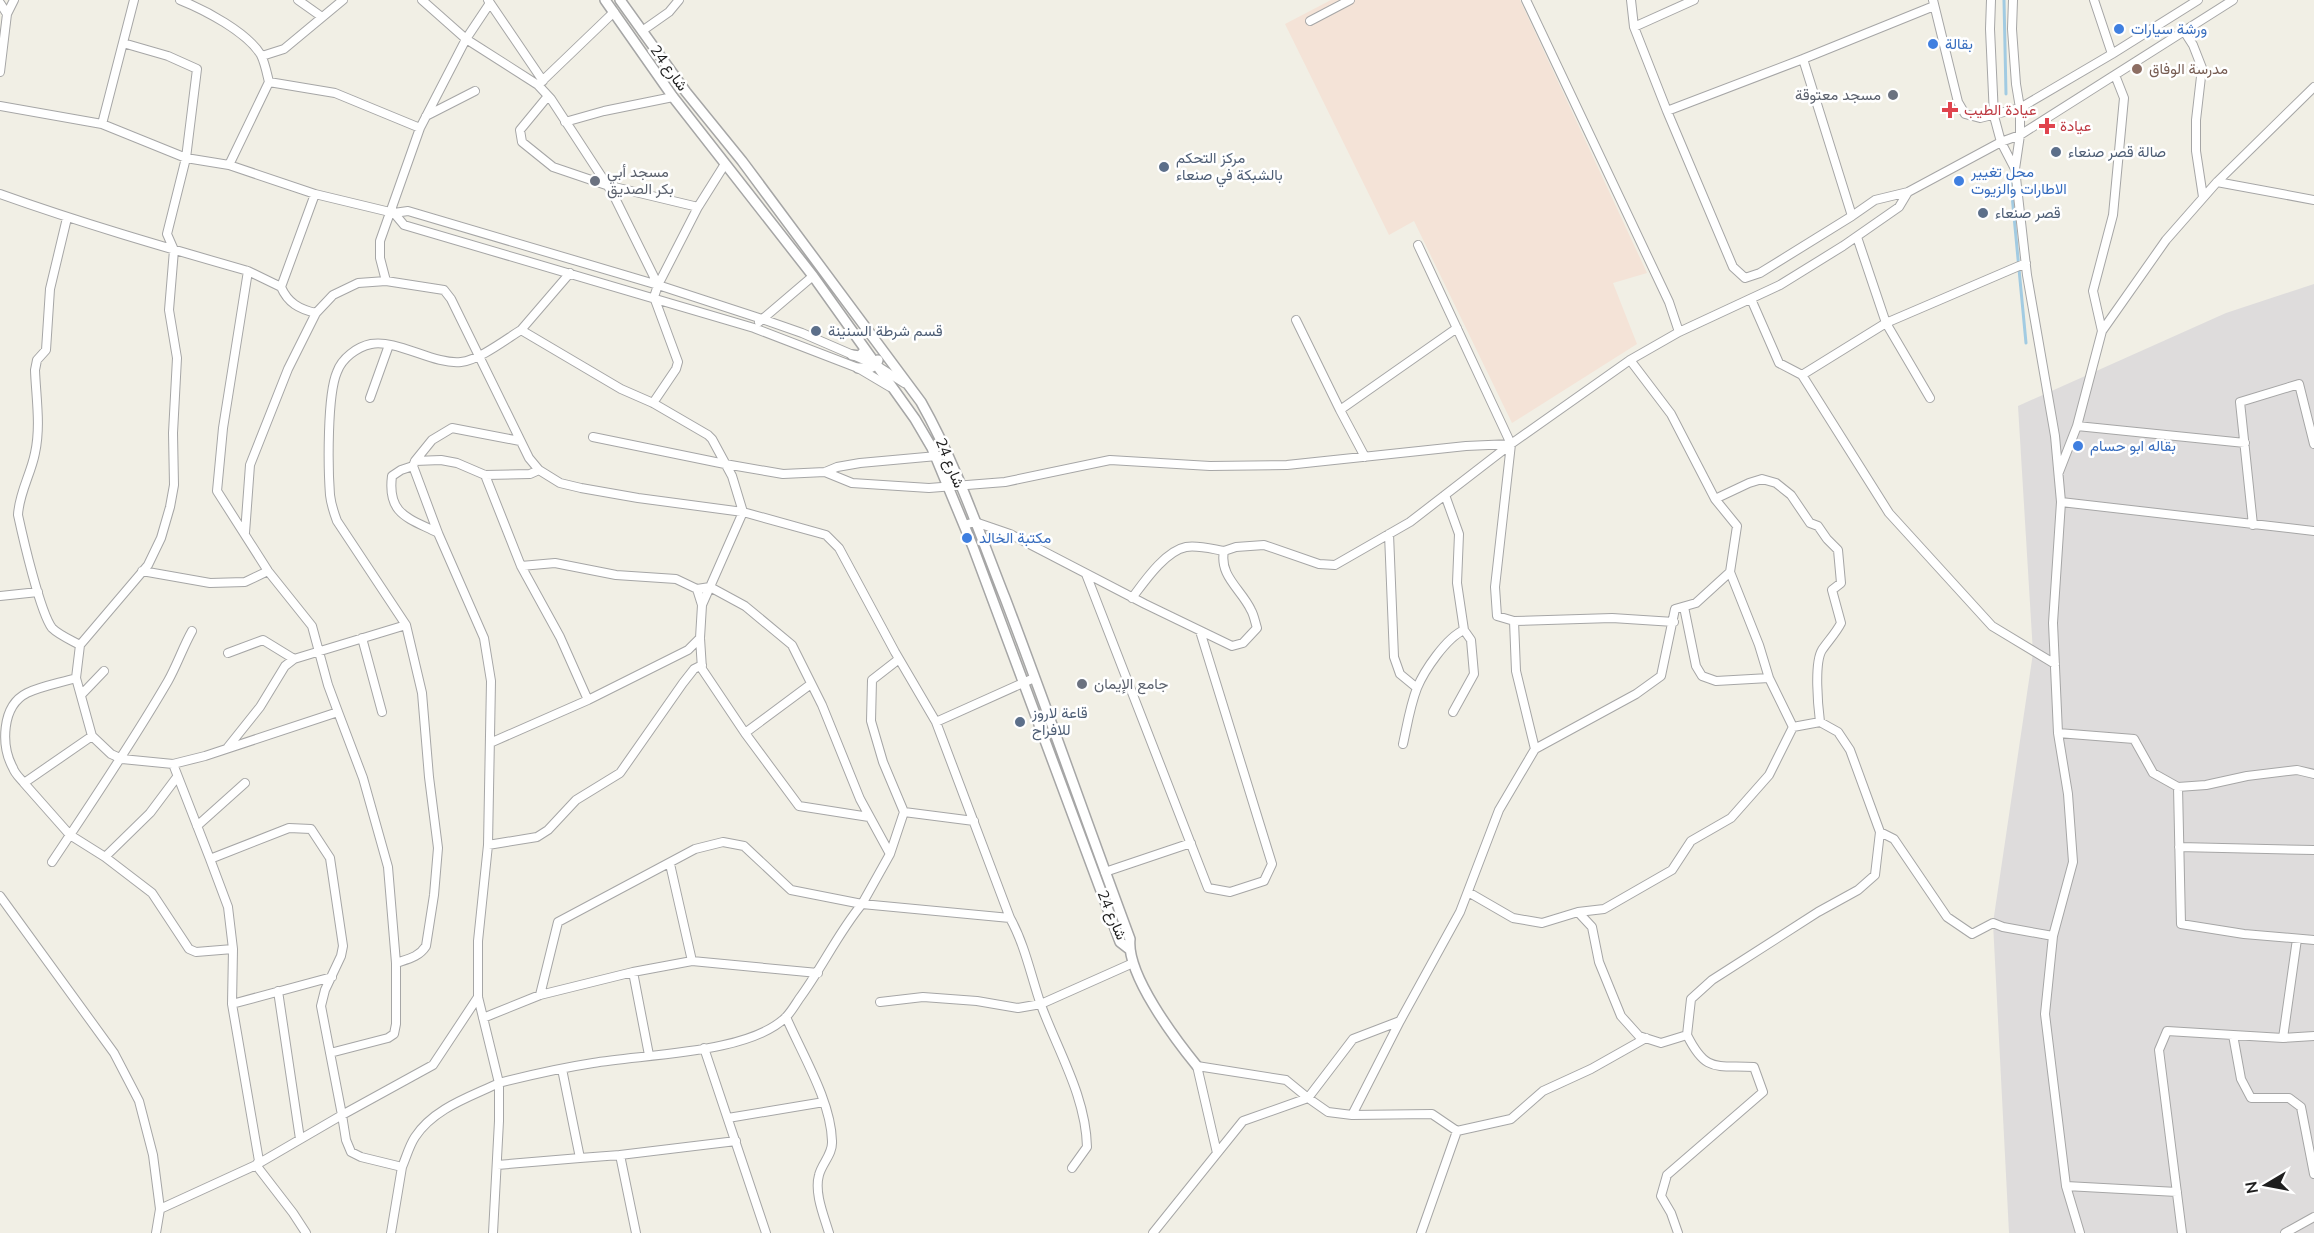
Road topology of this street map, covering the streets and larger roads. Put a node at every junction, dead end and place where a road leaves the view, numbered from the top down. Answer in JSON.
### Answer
{"nodes":[{"id":1,"x":14,"y":0,"type":"edge"},
{"id":2,"x":134,"y":0,"type":"edge"},
{"id":3,"x":180,"y":0,"type":"edge"},
{"id":4,"x":298,"y":0,"type":"edge"},
{"id":5,"x":343,"y":0,"type":"edge"},
{"id":6,"x":422,"y":0,"type":"edge"},
{"id":7,"x":605,"y":0,"type":"edge"},
{"id":8,"x":620,"y":0,"type":"edge"},
{"id":9,"x":679,"y":0,"type":"edge"},
{"id":10,"x":1350,"y":0,"type":"edge"},
{"id":11,"x":1526,"y":0,"type":"edge"},
{"id":12,"x":1631,"y":0,"type":"edge"},
{"id":13,"x":1694,"y":0,"type":"edge"},
{"id":14,"x":1991,"y":0,"type":"edge"},
{"id":15,"x":2013,"y":0,"type":"edge"},
{"id":16,"x":2094,"y":0,"type":"edge"},
{"id":17,"x":2180,"y":0,"type":"edge"},
{"id":18,"x":2198,"y":0,"type":"edge"},
{"id":19,"x":2233,"y":0,"type":"edge"},
{"id":20,"x":489,"y":2,"type":"edge"},
{"id":21,"x":0,"y":3,"type":"edge"},
{"id":22,"x":1934,"y":3,"type":"edge"},
{"id":23,"x":2183,"y":9,"type":"junction"},
{"id":24,"x":614,"y":12,"type":"junction"},
{"id":25,"x":7,"y":14,"type":"junction"},
{"id":26,"x":322,"y":17,"type":"junction"},
{"id":27,"x":1310,"y":21,"type":"dead end"},
{"id":28,"x":1635,"y":27,"type":"junction"},
{"id":29,"x":642,"y":31,"type":"junction"},
{"id":30,"x":2184,"y":31,"type":"junction"},
{"id":31,"x":466,"y":39,"type":"junction"},
{"id":32,"x":123,"y":43,"type":"junction"},
{"id":33,"x":2112,"y":54,"type":"junction"},
{"id":34,"x":262,"y":56,"type":"junction"},
{"id":35,"x":1803,"y":59,"type":"junction"},
{"id":36,"x":0,"y":72,"type":"edge"},
{"id":37,"x":2115,"y":75,"type":"junction"},
{"id":38,"x":269,"y":82,"type":"junction"},
{"id":39,"x":540,"y":83,"type":"junction"},
{"id":40,"x":2314,"y":87,"type":"edge"},
{"id":41,"x":475,"y":92,"type":"dead end"},
{"id":42,"x":548,"y":96,"type":"junction"},
{"id":43,"x":673,"y":97,"type":"junction"},
{"id":44,"x":0,"y":106,"type":"edge"},
{"id":45,"x":2020,"y":108,"type":"junction"},
{"id":46,"x":1667,"y":111,"type":"junction"},
{"id":47,"x":426,"y":116,"type":"junction"},
{"id":48,"x":1994,"y":116,"type":"junction"},
{"id":49,"x":565,"y":122,"type":"junction"},
{"id":50,"x":102,"y":124,"type":"junction"},
{"id":51,"x":420,"y":128,"type":"junction"},
{"id":52,"x":2020,"y":135,"type":"junction"},
{"id":53,"x":2001,"y":142,"type":"junction"},
{"id":54,"x":186,"y":158,"type":"junction"},
{"id":55,"x":725,"y":164,"type":"junction"},
{"id":56,"x":229,"y":165,"type":"junction"},
{"id":57,"x":2015,"y":169,"type":"junction"},
{"id":58,"x":2217,"y":182,"type":"junction"},
{"id":59,"x":606,"y":185,"type":"junction"},
{"id":60,"x":1908,"y":192,"type":"junction"},
{"id":61,"x":0,"y":194,"type":"edge"},
{"id":62,"x":315,"y":194,"type":"junction"},
{"id":63,"x":2203,"y":197,"type":"junction"},
{"id":64,"x":2314,"y":200,"type":"edge"},
{"id":65,"x":698,"y":207,"type":"junction"},
{"id":66,"x":392,"y":212,"type":"junction"},
{"id":67,"x":1852,"y":216,"type":"junction"},
{"id":68,"x":67,"y":218,"type":"junction"},
{"id":69,"x":1857,"y":237,"type":"junction"},
{"id":70,"x":1418,"y":245,"type":"dead end"},
{"id":71,"x":174,"y":250,"type":"junction"},
{"id":72,"x":2026,"y":263,"type":"junction"},
{"id":73,"x":248,"y":271,"type":"junction"},
{"id":74,"x":570,"y":273,"type":"junction"},
{"id":75,"x":813,"y":276,"type":"junction"},
{"id":76,"x":386,"y":280,"type":"junction"},
{"id":77,"x":658,"y":285,"type":"junction"},
{"id":78,"x":281,"y":287,"type":"junction"},
{"id":79,"x":654,"y":297,"type":"junction"},
{"id":80,"x":1750,"y":299,"type":"junction"},
{"id":81,"x":316,"y":313,"type":"junction"},
{"id":82,"x":762,"y":319,"type":"junction"},
{"id":83,"x":1296,"y":320,"type":"dead end"},
{"id":84,"x":1886,"y":323,"type":"junction"},
{"id":85,"x":754,"y":328,"type":"junction"},
{"id":86,"x":1457,"y":328,"type":"junction"},
{"id":87,"x":521,"y":330,"type":"junction"},
{"id":88,"x":2102,"y":331,"type":"junction"},
{"id":89,"x":1679,"y":332,"type":"junction"},
{"id":90,"x":875,"y":342,"type":"junction"},
{"id":91,"x":389,"y":345,"type":"junction"},
{"id":92,"x":865,"y":350,"type":"junction"},
{"id":93,"x":848,"y":354,"type":"junction"},
{"id":94,"x":477,"y":356,"type":"junction"},
{"id":95,"x":1630,"y":360,"type":"junction"},
{"id":96,"x":841,"y":362,"type":"junction"},
{"id":97,"x":876,"y":365,"type":"junction"},
{"id":98,"x":858,"y":368,"type":"junction"},
{"id":99,"x":1802,"y":375,"type":"junction"},
{"id":100,"x":890,"y":387,"type":"junction"},
{"id":101,"x":909,"y":387,"type":"junction"},
{"id":102,"x":370,"y":398,"type":"dead end"},
{"id":103,"x":1930,"y":398,"type":"dead end"},
{"id":104,"x":653,"y":403,"type":"junction"},
{"id":105,"x":1340,"y":410,"type":"junction"},
{"id":106,"x":2077,"y":426,"type":"junction"},
{"id":107,"x":593,"y":437,"type":"dead end"},
{"id":108,"x":520,"y":441,"type":"junction"},
{"id":109,"x":2245,"y":443,"type":"junction"},
{"id":110,"x":1511,"y":444,"type":"junction"},
{"id":111,"x":2314,"y":444,"type":"edge"},
{"id":112,"x":948,"y":455,"type":"junction"},
{"id":113,"x":935,"y":456,"type":"junction"},
{"id":114,"x":1365,"y":457,"type":"junction"},
{"id":115,"x":414,"y":463,"type":"junction"},
{"id":116,"x":725,"y":464,"type":"junction"},
{"id":117,"x":539,"y":470,"type":"junction"},
{"id":118,"x":825,"y":472,"type":"junction"},
{"id":119,"x":2058,"y":474,"type":"junction"},
{"id":120,"x":485,"y":475,"type":"junction"},
{"id":121,"x":960,"y":486,"type":"junction"},
{"id":122,"x":948,"y":487,"type":"junction"},
{"id":123,"x":1445,"y":495,"type":"junction"},
{"id":124,"x":1715,"y":499,"type":"junction"},
{"id":125,"x":2061,"y":502,"type":"junction"},
{"id":126,"x":743,"y":512,"type":"junction"},
{"id":127,"x":975,"y":522,"type":"junction"},
{"id":128,"x":964,"y":525,"type":"junction"},
{"id":129,"x":2253,"y":525,"type":"junction"},
{"id":130,"x":2314,"y":531,"type":"edge"},
{"id":131,"x":245,"y":533,"type":"junction"},
{"id":132,"x":438,"y":533,"type":"junction"},
{"id":133,"x":1389,"y":534,"type":"junction"},
{"id":134,"x":1224,"y":551,"type":"junction"},
{"id":135,"x":521,"y":566,"type":"junction"},
{"id":136,"x":142,"y":571,"type":"junction"},
{"id":137,"x":267,"y":572,"type":"junction"},
{"id":138,"x":1730,"y":572,"type":"junction"},
{"id":139,"x":1086,"y":574,"type":"junction"},
{"id":140,"x":710,"y":586,"type":"junction"},
{"id":141,"x":697,"y":589,"type":"junction"},
{"id":142,"x":38,"y":592,"type":"junction"},
{"id":143,"x":0,"y":596,"type":"edge"},
{"id":144,"x":1132,"y":598,"type":"junction"},
{"id":145,"x":702,"y":605,"type":"junction"},
{"id":146,"x":1684,"y":607,"type":"junction"},
{"id":147,"x":1514,"y":621,"type":"junction"},
{"id":148,"x":1674,"y":622,"type":"junction"},
{"id":149,"x":406,"y":625,"type":"junction"},
{"id":150,"x":1464,"y":630,"type":"junction"},
{"id":151,"x":1200,"y":631,"type":"junction"},
{"id":152,"x":192,"y":632,"type":"dead end"},
{"id":153,"x":362,"y":638,"type":"junction"},
{"id":154,"x":700,"y":638,"type":"junction"},
{"id":155,"x":80,"y":645,"type":"junction"},
{"id":156,"x":318,"y":650,"type":"junction"},
{"id":157,"x":228,"y":653,"type":"dead end"},
{"id":158,"x":294,"y":659,"type":"junction"},
{"id":159,"x":898,"y":659,"type":"junction"},
{"id":160,"x":2055,"y":664,"type":"junction"},
{"id":161,"x":702,"y":665,"type":"junction"},
{"id":162,"x":104,"y":671,"type":"dead end"},
{"id":163,"x":76,"y":678,"type":"junction"},
{"id":164,"x":1034,"y":678,"type":"junction"},
{"id":165,"x":1769,"y":678,"type":"junction"},
{"id":166,"x":1024,"y":682,"type":"junction"},
{"id":167,"x":811,"y":684,"type":"junction"},
{"id":168,"x":1417,"y":688,"type":"junction"},
{"id":169,"x":81,"y":695,"type":"junction"},
{"id":170,"x":588,"y":700,"type":"junction"},
{"id":171,"x":338,"y":712,"type":"junction"},
{"id":172,"x":382,"y":712,"type":"dead end"},
{"id":173,"x":1453,"y":712,"type":"dead end"},
{"id":174,"x":936,"y":722,"type":"junction"},
{"id":175,"x":1820,"y":722,"type":"junction"},
{"id":176,"x":1793,"y":727,"type":"junction"},
{"id":177,"x":745,"y":733,"type":"junction"},
{"id":178,"x":2058,"y":733,"type":"junction"},
{"id":179,"x":92,"y":736,"type":"junction"},
{"id":180,"x":490,"y":743,"type":"junction"},
{"id":181,"x":1403,"y":744,"type":"dead end"},
{"id":182,"x":227,"y":748,"type":"junction"},
{"id":183,"x":1535,"y":749,"type":"junction"},
{"id":184,"x":122,"y":759,"type":"junction"},
{"id":185,"x":172,"y":764,"type":"junction"},
{"id":186,"x":2314,"y":774,"type":"edge"},
{"id":187,"x":177,"y":777,"type":"junction"},
{"id":188,"x":24,"y":783,"type":"junction"},
{"id":189,"x":245,"y":783,"type":"dead end"},
{"id":190,"x":2178,"y":787,"type":"junction"},
{"id":191,"x":904,"y":812,"type":"junction"},
{"id":192,"x":868,"y":817,"type":"junction"},
{"id":193,"x":974,"y":821,"type":"junction"},
{"id":194,"x":197,"y":826,"type":"junction"},
{"id":195,"x":1880,"y":832,"type":"junction"},
{"id":196,"x":70,"y":835,"type":"junction"},
{"id":197,"x":1191,"y":843,"type":"junction"},
{"id":198,"x":488,"y":845,"type":"junction"},
{"id":199,"x":2179,"y":847,"type":"junction"},
{"id":200,"x":2314,"y":850,"type":"edge"},
{"id":201,"x":890,"y":854,"type":"junction"},
{"id":202,"x":105,"y":857,"type":"junction"},
{"id":203,"x":210,"y":859,"type":"junction"},
{"id":204,"x":52,"y":862,"type":"dead end"},
{"id":205,"x":670,"y":864,"type":"junction"},
{"id":206,"x":1105,"y":872,"type":"junction"},
{"id":207,"x":1468,"y":892,"type":"junction"},
{"id":208,"x":0,"y":896,"type":"edge"},
{"id":209,"x":862,"y":904,"type":"junction"},
{"id":210,"x":1578,"y":912,"type":"junction"},
{"id":211,"x":1010,"y":918,"type":"junction"},
{"id":212,"x":2053,"y":936,"type":"junction"},
{"id":213,"x":2297,"y":939,"type":"junction"},
{"id":214,"x":2314,"y":940,"type":"edge"},
{"id":215,"x":233,"y":949,"type":"junction"},
{"id":216,"x":1129,"y":949,"type":"junction"},
{"id":217,"x":692,"y":961,"type":"junction"},
{"id":218,"x":396,"y":963,"type":"junction"},
{"id":219,"x":1133,"y":963,"type":"junction"},
{"id":220,"x":633,"y":972,"type":"junction"},
{"id":221,"x":818,"y":973,"type":"junction"},
{"id":222,"x":332,"y":977,"type":"junction"},
{"id":223,"x":278,"y":991,"type":"junction"},
{"id":224,"x":540,"y":995,"type":"junction"},
{"id":225,"x":478,"y":997,"type":"junction"},
{"id":226,"x":880,"y":1002,"type":"dead end"},
{"id":227,"x":232,"y":1004,"type":"junction"},
{"id":228,"x":1041,"y":1004,"type":"junction"},
{"id":229,"x":786,"y":1017,"type":"junction"},
{"id":230,"x":483,"y":1018,"type":"junction"},
{"id":231,"x":1400,"y":1021,"type":"junction"},
{"id":232,"x":1687,"y":1035,"type":"junction"},
{"id":233,"x":2233,"y":1035,"type":"junction"},
{"id":234,"x":2314,"y":1036,"type":"edge"},
{"id":235,"x":1646,"y":1038,"type":"junction"},
{"id":236,"x":2283,"y":1038,"type":"junction"},
{"id":237,"x":704,"y":1048,"type":"junction"},
{"id":238,"x":330,"y":1053,"type":"junction"},
{"id":239,"x":649,"y":1055,"type":"junction"},
{"id":240,"x":1197,"y":1066,"type":"junction"},
{"id":241,"x":562,"y":1069,"type":"junction"},
{"id":242,"x":499,"y":1083,"type":"junction"},
{"id":243,"x":1308,"y":1098,"type":"junction"},
{"id":244,"x":824,"y":1102,"type":"junction"},
{"id":245,"x":342,"y":1115,"type":"junction"},
{"id":246,"x":1352,"y":1115,"type":"junction"},
{"id":247,"x":728,"y":1118,"type":"junction"},
{"id":248,"x":1457,"y":1131,"type":"junction"},
{"id":249,"x":300,"y":1139,"type":"junction"},
{"id":250,"x":736,"y":1142,"type":"junction"},
{"id":251,"x":1217,"y":1153,"type":"junction"},
{"id":252,"x":620,"y":1155,"type":"junction"},
{"id":253,"x":580,"y":1158,"type":"junction"},
{"id":254,"x":256,"y":1165,"type":"junction"},
{"id":255,"x":497,"y":1165,"type":"junction"},
{"id":256,"x":402,"y":1167,"type":"junction"},
{"id":257,"x":1072,"y":1167,"type":"dead end"},
{"id":258,"x":2314,"y":1174,"type":"edge"},
{"id":259,"x":2066,"y":1186,"type":"junction"},
{"id":260,"x":2177,"y":1192,"type":"junction"},
{"id":261,"x":160,"y":1209,"type":"junction"},
{"id":262,"x":2314,"y":1217,"type":"edge"},
{"id":263,"x":156,"y":1233,"type":"edge"},
{"id":264,"x":306,"y":1233,"type":"edge"},
{"id":265,"x":391,"y":1233,"type":"edge"},
{"id":266,"x":493,"y":1233,"type":"edge"},
{"id":267,"x":636,"y":1233,"type":"edge"},
{"id":268,"x":766,"y":1233,"type":"edge"},
{"id":269,"x":829,"y":1233,"type":"edge"},
{"id":270,"x":1153,"y":1233,"type":"edge"},
{"id":271,"x":1421,"y":1233,"type":"edge"},
{"id":272,"x":1678,"y":1233,"type":"edge"},
{"id":273,"x":2080,"y":1233,"type":"edge"},
{"id":274,"x":2182,"y":1233,"type":"edge"},
{"id":275,"x":2285,"y":1233,"type":"edge"}],
"edges":[{"from":1,"to":25,"type":"street"},
{"from":2,"to":32,"type":"street"},
{"from":3,"to":34,"type":"street"},
{"from":4,"to":26,"type":"street"},
{"from":5,"to":26,"type":"street"},
{"from":6,"to":31,"type":"street"},
{"from":7,"to":24,"type":"street","name":"شارع 24"},
{"from":8,"to":29,"type":"street","name":"شارع 24"},
{"from":9,"to":29,"type":"street"},
{"from":10,"to":27,"type":"street"},
{"from":11,"to":89,"type":"street"},
{"from":12,"to":28,"type":"street"},
{"from":13,"to":28,"type":"street"},
{"from":14,"to":48,"type":"street"},
{"from":15,"to":45,"type":"street"},
{"from":16,"to":33,"type":"street"},
{"from":17,"to":23,"type":"street"},
{"from":18,"to":23,"type":"street"},
{"from":19,"to":30,"type":"street"},
{"from":20,"to":31,"type":"street"},
{"from":20,"to":39,"type":"street"},
{"from":21,"to":25,"type":"street"},
{"from":22,"to":35,"type":"street"},
{"from":22,"to":48,"type":"street"},
{"from":23,"to":33,"type":"street"},
{"from":24,"to":39,"type":"street"},
{"from":24,"to":43,"type":"street","name":"شارع 24"},
{"from":25,"to":36,"type":"street"},
{"from":26,"to":34,"type":"street"},
{"from":28,"to":46,"type":"street"},
{"from":29,"to":90,"type":"street","name":"شارع 24"},
{"from":30,"to":37,"type":"street"},
{"from":30,"to":63,"type":"street"},
{"from":31,"to":39,"type":"street"},
{"from":31,"to":47,"type":"street"},
{"from":32,"to":50,"type":"street"},
{"from":32,"to":54,"type":"street"},
{"from":33,"to":45,"type":"street"},
{"from":34,"to":38,"type":"street"},
{"from":35,"to":46,"type":"street"},
{"from":35,"to":67,"type":"street"},
{"from":37,"to":52,"type":"street"},
{"from":37,"to":88,"type":"street"},
{"from":38,"to":51,"type":"street"},
{"from":38,"to":56,"type":"street"},
{"from":39,"to":42,"type":"street"},
{"from":40,"to":58,"type":"street"},
{"from":41,"to":47,"type":"street"},
{"from":42,"to":49,"type":"street"},
{"from":42,"to":59,"type":"street"},
{"from":43,"to":49,"type":"street"},
{"from":43,"to":55,"type":"street","name":"شارع 24"},
{"from":44,"to":50,"type":"street"},
{"from":45,"to":48,"type":"street"},
{"from":45,"to":52,"type":"street"},
{"from":46,"to":67,"type":"street"},
{"from":47,"to":51,"type":"street"},
{"from":48,"to":53,"type":"street"},
{"from":49,"to":59,"type":"street"},
{"from":50,"to":54,"type":"street"},
{"from":51,"to":66,"type":"street"},
{"from":52,"to":53,"type":"street"},
{"from":52,"to":57,"type":"street"},
{"from":53,"to":57,"type":"street"},
{"from":53,"to":60,"type":"street"},
{"from":54,"to":56,"type":"street"},
{"from":54,"to":71,"type":"street"},
{"from":55,"to":65,"type":"street"},
{"from":55,"to":75,"type":"street","name":"شارع 24"},
{"from":56,"to":62,"type":"street"},
{"from":57,"to":72,"type":"street"},
{"from":58,"to":63,"type":"street"},
{"from":58,"to":64,"type":"street"},
{"from":59,"to":65,"type":"street"},
{"from":59,"to":77,"type":"street"},
{"from":60,"to":67,"type":"street"},
{"from":60,"to":69,"type":"street"},
{"from":61,"to":68,"type":"street"},
{"from":62,"to":66,"type":"street"},
{"from":62,"to":78,"type":"street"},
{"from":63,"to":88,"type":"street"},
{"from":65,"to":77,"type":"street"},
{"from":66,"to":74,"type":"street"},
{"from":66,"to":76,"type":"street"},
{"from":66,"to":77,"type":"street"},
{"from":68,"to":71,"type":"street"},
{"from":68,"to":142,"type":"street"},
{"from":69,"to":80,"type":"street"},
{"from":69,"to":84,"type":"street"},
{"from":70,"to":86,"type":"street"},
{"from":71,"to":73,"type":"street"},
{"from":71,"to":136,"type":"street"},
{"from":72,"to":84,"type":"street"},
{"from":72,"to":119,"type":"street"},
{"from":73,"to":78,"type":"street"},
{"from":73,"to":131,"type":"street"},
{"from":74,"to":79,"type":"street"},
{"from":74,"to":87,"type":"street"},
{"from":75,"to":82,"type":"street"},
{"from":75,"to":92,"type":"street","name":"شارع 24"},
{"from":76,"to":81,"type":"street"},
{"from":76,"to":94,"type":"street"},
{"from":77,"to":79,"type":"street"},
{"from":77,"to":82,"type":"street"},
{"from":78,"to":81,"type":"street"},
{"from":79,"to":85,"type":"street"},
{"from":79,"to":104,"type":"street"},
{"from":80,"to":89,"type":"street"},
{"from":80,"to":99,"type":"street"},
{"from":81,"to":131,"type":"street"},
{"from":82,"to":85,"type":"street"},
{"from":82,"to":93,"type":"street"},
{"from":83,"to":105,"type":"street"},
{"from":84,"to":99,"type":"street"},
{"from":84,"to":103,"type":"street"},
{"from":85,"to":96,"type":"street"},
{"from":86,"to":105,"type":"street"},
{"from":86,"to":110,"type":"street"},
{"from":87,"to":94,"type":"street"},
{"from":87,"to":104,"type":"street"},
{"from":88,"to":106,"type":"street"},
{"from":89,"to":95,"type":"street"},
{"from":90,"to":97,"type":"street"},
{"from":90,"to":101,"type":"street","name":"شارع 24"},
{"from":91,"to":94,"type":"street"},
{"from":91,"to":102,"type":"street"},
{"from":91,"to":149,"type":"street"},
{"from":92,"to":93,"type":"street"},
{"from":92,"to":97,"type":"street","name":"شارع 24"},
{"from":93,"to":96,"type":"street"},
{"from":93,"to":97,"type":"street"},
{"from":94,"to":108,"type":"street"},
{"from":95,"to":110,"type":"street"},
{"from":95,"to":124,"type":"street"},
{"from":96,"to":98,"type":"street"},
{"from":97,"to":98,"type":"street"},
{"from":97,"to":100,"type":"street","name":"شارع 24"},
{"from":97,"to":101,"type":"street"},
{"from":98,"to":100,"type":"street"},
{"from":99,"to":160,"type":"street"},
{"from":100,"to":113,"type":"street","name":"شارع 24"},
{"from":101,"to":112,"type":"street","name":"شارع 24"},
{"from":104,"to":116,"type":"street"},
{"from":105,"to":114,"type":"street"},
{"from":106,"to":109,"type":"street"},
{"from":106,"to":119,"type":"street"},
{"from":107,"to":116,"type":"street"},
{"from":108,"to":115,"type":"street"},
{"from":108,"to":117,"type":"street"},
{"from":109,"to":111,"type":"street"},
{"from":109,"to":129,"type":"street"},
{"from":110,"to":114,"type":"street"},
{"from":110,"to":123,"type":"street"},
{"from":110,"to":147,"type":"street"},
{"from":112,"to":113,"type":"street"},
{"from":112,"to":121,"type":"street","name":"شارع 24"},
{"from":113,"to":118,"type":"street"},
{"from":113,"to":122,"type":"street","name":"شارع 24"},
{"from":114,"to":121,"type":"street"},
{"from":115,"to":120,"type":"street"},
{"from":115,"to":132,"type":"street"},
{"from":115,"to":132,"type":"street"},
{"from":116,"to":118,"type":"street"},
{"from":116,"to":126,"type":"street"},
{"from":117,"to":120,"type":"street"},
{"from":117,"to":126,"type":"street"},
{"from":118,"to":122,"type":"street"},
{"from":119,"to":125,"type":"street"},
{"from":120,"to":135,"type":"street"},
{"from":121,"to":122,"type":"street"},
{"from":121,"to":127,"type":"street","name":"شارع 24"},
{"from":122,"to":128,"type":"street","name":"شارع 24"},
{"from":123,"to":133,"type":"street"},
{"from":123,"to":150,"type":"street"},
{"from":124,"to":138,"type":"street"},
{"from":124,"to":175,"type":"street"},
{"from":125,"to":129,"type":"street"},
{"from":125,"to":160,"type":"street"},
{"from":126,"to":140,"type":"street"},
{"from":126,"to":159,"type":"street"},
{"from":127,"to":128,"type":"street"},
{"from":127,"to":139,"type":"street"},
{"from":127,"to":164,"type":"street","name":"شارع 24"},
{"from":128,"to":166,"type":"street","name":"شارع 24"},
{"from":129,"to":130,"type":"street"},
{"from":131,"to":137,"type":"street"},
{"from":132,"to":180,"type":"street"},
{"from":133,"to":134,"type":"street"},
{"from":133,"to":168,"type":"street"},
{"from":134,"to":144,"type":"street"},
{"from":134,"to":151,"type":"street"},
{"from":135,"to":141,"type":"street"},
{"from":135,"to":170,"type":"street"},
{"from":136,"to":137,"type":"street"},
{"from":136,"to":155,"type":"street"},
{"from":137,"to":156,"type":"street"},
{"from":138,"to":146,"type":"street"},
{"from":138,"to":165,"type":"street"},
{"from":139,"to":144,"type":"street"},
{"from":139,"to":197,"type":"street"},
{"from":140,"to":141,"type":"street"},
{"from":140,"to":145,"type":"street"},
{"from":140,"to":167,"type":"street"},
{"from":141,"to":145,"type":"street"},
{"from":142,"to":143,"type":"street"},
{"from":142,"to":155,"type":"street"},
{"from":144,"to":151,"type":"street"},
{"from":145,"to":154,"type":"street"},
{"from":146,"to":148,"type":"street"},
{"from":146,"to":165,"type":"street"},
{"from":147,"to":148,"type":"street"},
{"from":147,"to":183,"type":"street"},
{"from":148,"to":183,"type":"street"},
{"from":149,"to":153,"type":"street"},
{"from":149,"to":218,"type":"street"},
{"from":150,"to":168,"type":"street"},
{"from":150,"to":173,"type":"street"},
{"from":151,"to":197,"type":"street"},
{"from":152,"to":184,"type":"street"},
{"from":153,"to":156,"type":"street"},
{"from":153,"to":172,"type":"street"},
{"from":154,"to":161,"type":"street"},
{"from":154,"to":170,"type":"street"},
{"from":155,"to":163,"type":"street"},
{"from":156,"to":158,"type":"street"},
{"from":156,"to":171,"type":"street"},
{"from":157,"to":158,"type":"street"},
{"from":158,"to":182,"type":"street"},
{"from":159,"to":174,"type":"street"},
{"from":159,"to":191,"type":"street"},
{"from":160,"to":178,"type":"street"},
{"from":161,"to":177,"type":"street"},
{"from":161,"to":198,"type":"street"},
{"from":162,"to":169,"type":"street"},
{"from":163,"to":169,"type":"street"},
{"from":163,"to":188,"type":"street"},
{"from":164,"to":166,"type":"street"},
{"from":164,"to":206,"type":"street","name":"شارع 24"},
{"from":165,"to":176,"type":"street"},
{"from":166,"to":174,"type":"street"},
{"from":166,"to":216,"type":"street","name":"شارع 24"},
{"from":167,"to":177,"type":"street"},
{"from":167,"to":192,"type":"street"},
{"from":168,"to":181,"type":"street"},
{"from":169,"to":179,"type":"street"},
{"from":170,"to":180,"type":"street"},
{"from":171,"to":182,"type":"street"},
{"from":171,"to":218,"type":"street"},
{"from":174,"to":193,"type":"street"},
{"from":175,"to":176,"type":"street"},
{"from":175,"to":195,"type":"street"},
{"from":176,"to":210,"type":"street"},
{"from":177,"to":192,"type":"street"},
{"from":178,"to":190,"type":"street"},
{"from":178,"to":212,"type":"street"},
{"from":179,"to":184,"type":"street"},
{"from":179,"to":188,"type":"street"},
{"from":180,"to":198,"type":"street"},
{"from":182,"to":185,"type":"street"},
{"from":183,"to":207,"type":"street"},
{"from":184,"to":185,"type":"street"},
{"from":184,"to":196,"type":"street"},
{"from":185,"to":187,"type":"street"},
{"from":186,"to":190,"type":"street"},
{"from":187,"to":194,"type":"street"},
{"from":187,"to":202,"type":"street"},
{"from":188,"to":196,"type":"street"},
{"from":189,"to":194,"type":"street"},
{"from":190,"to":199,"type":"street"},
{"from":191,"to":193,"type":"street"},
{"from":191,"to":201,"type":"street"},
{"from":192,"to":201,"type":"street"},
{"from":193,"to":211,"type":"street"},
{"from":194,"to":203,"type":"street"},
{"from":195,"to":212,"type":"street"},
{"from":195,"to":232,"type":"street"},
{"from":196,"to":202,"type":"street"},
{"from":196,"to":204,"type":"street"},
{"from":197,"to":206,"type":"street"},
{"from":198,"to":225,"type":"street"},
{"from":199,"to":200,"type":"street"},
{"from":199,"to":213,"type":"street"},
{"from":201,"to":209,"type":"street"},
{"from":202,"to":215,"type":"street"},
{"from":203,"to":215,"type":"street"},
{"from":203,"to":222,"type":"street"},
{"from":205,"to":209,"type":"street"},
{"from":205,"to":217,"type":"street"},
{"from":205,"to":224,"type":"street"},
{"from":206,"to":216,"type":"street","name":"شارع 24"},
{"from":207,"to":210,"type":"street"},
{"from":207,"to":231,"type":"street"},
{"from":208,"to":261,"type":"street"},
{"from":209,"to":211,"type":"street"},
{"from":209,"to":221,"type":"street"},
{"from":210,"to":235,"type":"street"},
{"from":211,"to":228,"type":"street"},
{"from":212,"to":259,"type":"street"},
{"from":213,"to":214,"type":"street"},
{"from":213,"to":236,"type":"street"},
{"from":215,"to":227,"type":"street"},
{"from":216,"to":219,"type":"street"},
{"from":217,"to":220,"type":"street"},
{"from":217,"to":221,"type":"street"},
{"from":218,"to":238,"type":"street"},
{"from":219,"to":228,"type":"street"},
{"from":219,"to":240,"type":"street"},
{"from":220,"to":224,"type":"street"},
{"from":220,"to":239,"type":"street"},
{"from":221,"to":229,"type":"street"},
{"from":222,"to":223,"type":"street"},
{"from":222,"to":238,"type":"street"},
{"from":223,"to":227,"type":"street"},
{"from":223,"to":249,"type":"street"},
{"from":224,"to":230,"type":"street"},
{"from":225,"to":230,"type":"street"},
{"from":225,"to":245,"type":"street"},
{"from":226,"to":228,"type":"street"},
{"from":227,"to":254,"type":"street"},
{"from":228,"to":257,"type":"street"},
{"from":229,"to":237,"type":"street"},
{"from":229,"to":244,"type":"street"},
{"from":230,"to":242,"type":"street"},
{"from":231,"to":243,"type":"street"},
{"from":231,"to":246,"type":"street"},
{"from":232,"to":235,"type":"street"},
{"from":232,"to":272,"type":"street"},
{"from":233,"to":236,"type":"street"},
{"from":233,"to":258,"type":"street"},
{"from":233,"to":260,"type":"street"},
{"from":234,"to":236,"type":"street"},
{"from":235,"to":248,"type":"street"},
{"from":237,"to":239,"type":"street"},
{"from":237,"to":247,"type":"street"},
{"from":238,"to":245,"type":"street"},
{"from":239,"to":241,"type":"street"},
{"from":240,"to":243,"type":"street"},
{"from":240,"to":251,"type":"street"},
{"from":241,"to":242,"type":"street"},
{"from":241,"to":253,"type":"street"},
{"from":242,"to":255,"type":"street"},
{"from":242,"to":256,"type":"street"},
{"from":243,"to":246,"type":"street"},
{"from":243,"to":251,"type":"street"},
{"from":244,"to":247,"type":"street"},
{"from":244,"to":269,"type":"street"},
{"from":245,"to":249,"type":"street"},
{"from":245,"to":256,"type":"street"},
{"from":246,"to":248,"type":"street"},
{"from":247,"to":250,"type":"street"},
{"from":248,"to":271,"type":"street"},
{"from":249,"to":254,"type":"street"},
{"from":250,"to":252,"type":"street"},
{"from":250,"to":268,"type":"street"},
{"from":251,"to":270,"type":"street"},
{"from":252,"to":253,"type":"street"},
{"from":252,"to":267,"type":"street"},
{"from":253,"to":255,"type":"street"},
{"from":254,"to":261,"type":"street"},
{"from":254,"to":264,"type":"street"},
{"from":255,"to":266,"type":"street"},
{"from":256,"to":265,"type":"street"},
{"from":259,"to":260,"type":"street"},
{"from":259,"to":273,"type":"street"},
{"from":260,"to":274,"type":"street"},
{"from":261,"to":263,"type":"street"},
{"from":262,"to":275,"type":"street"}]}
